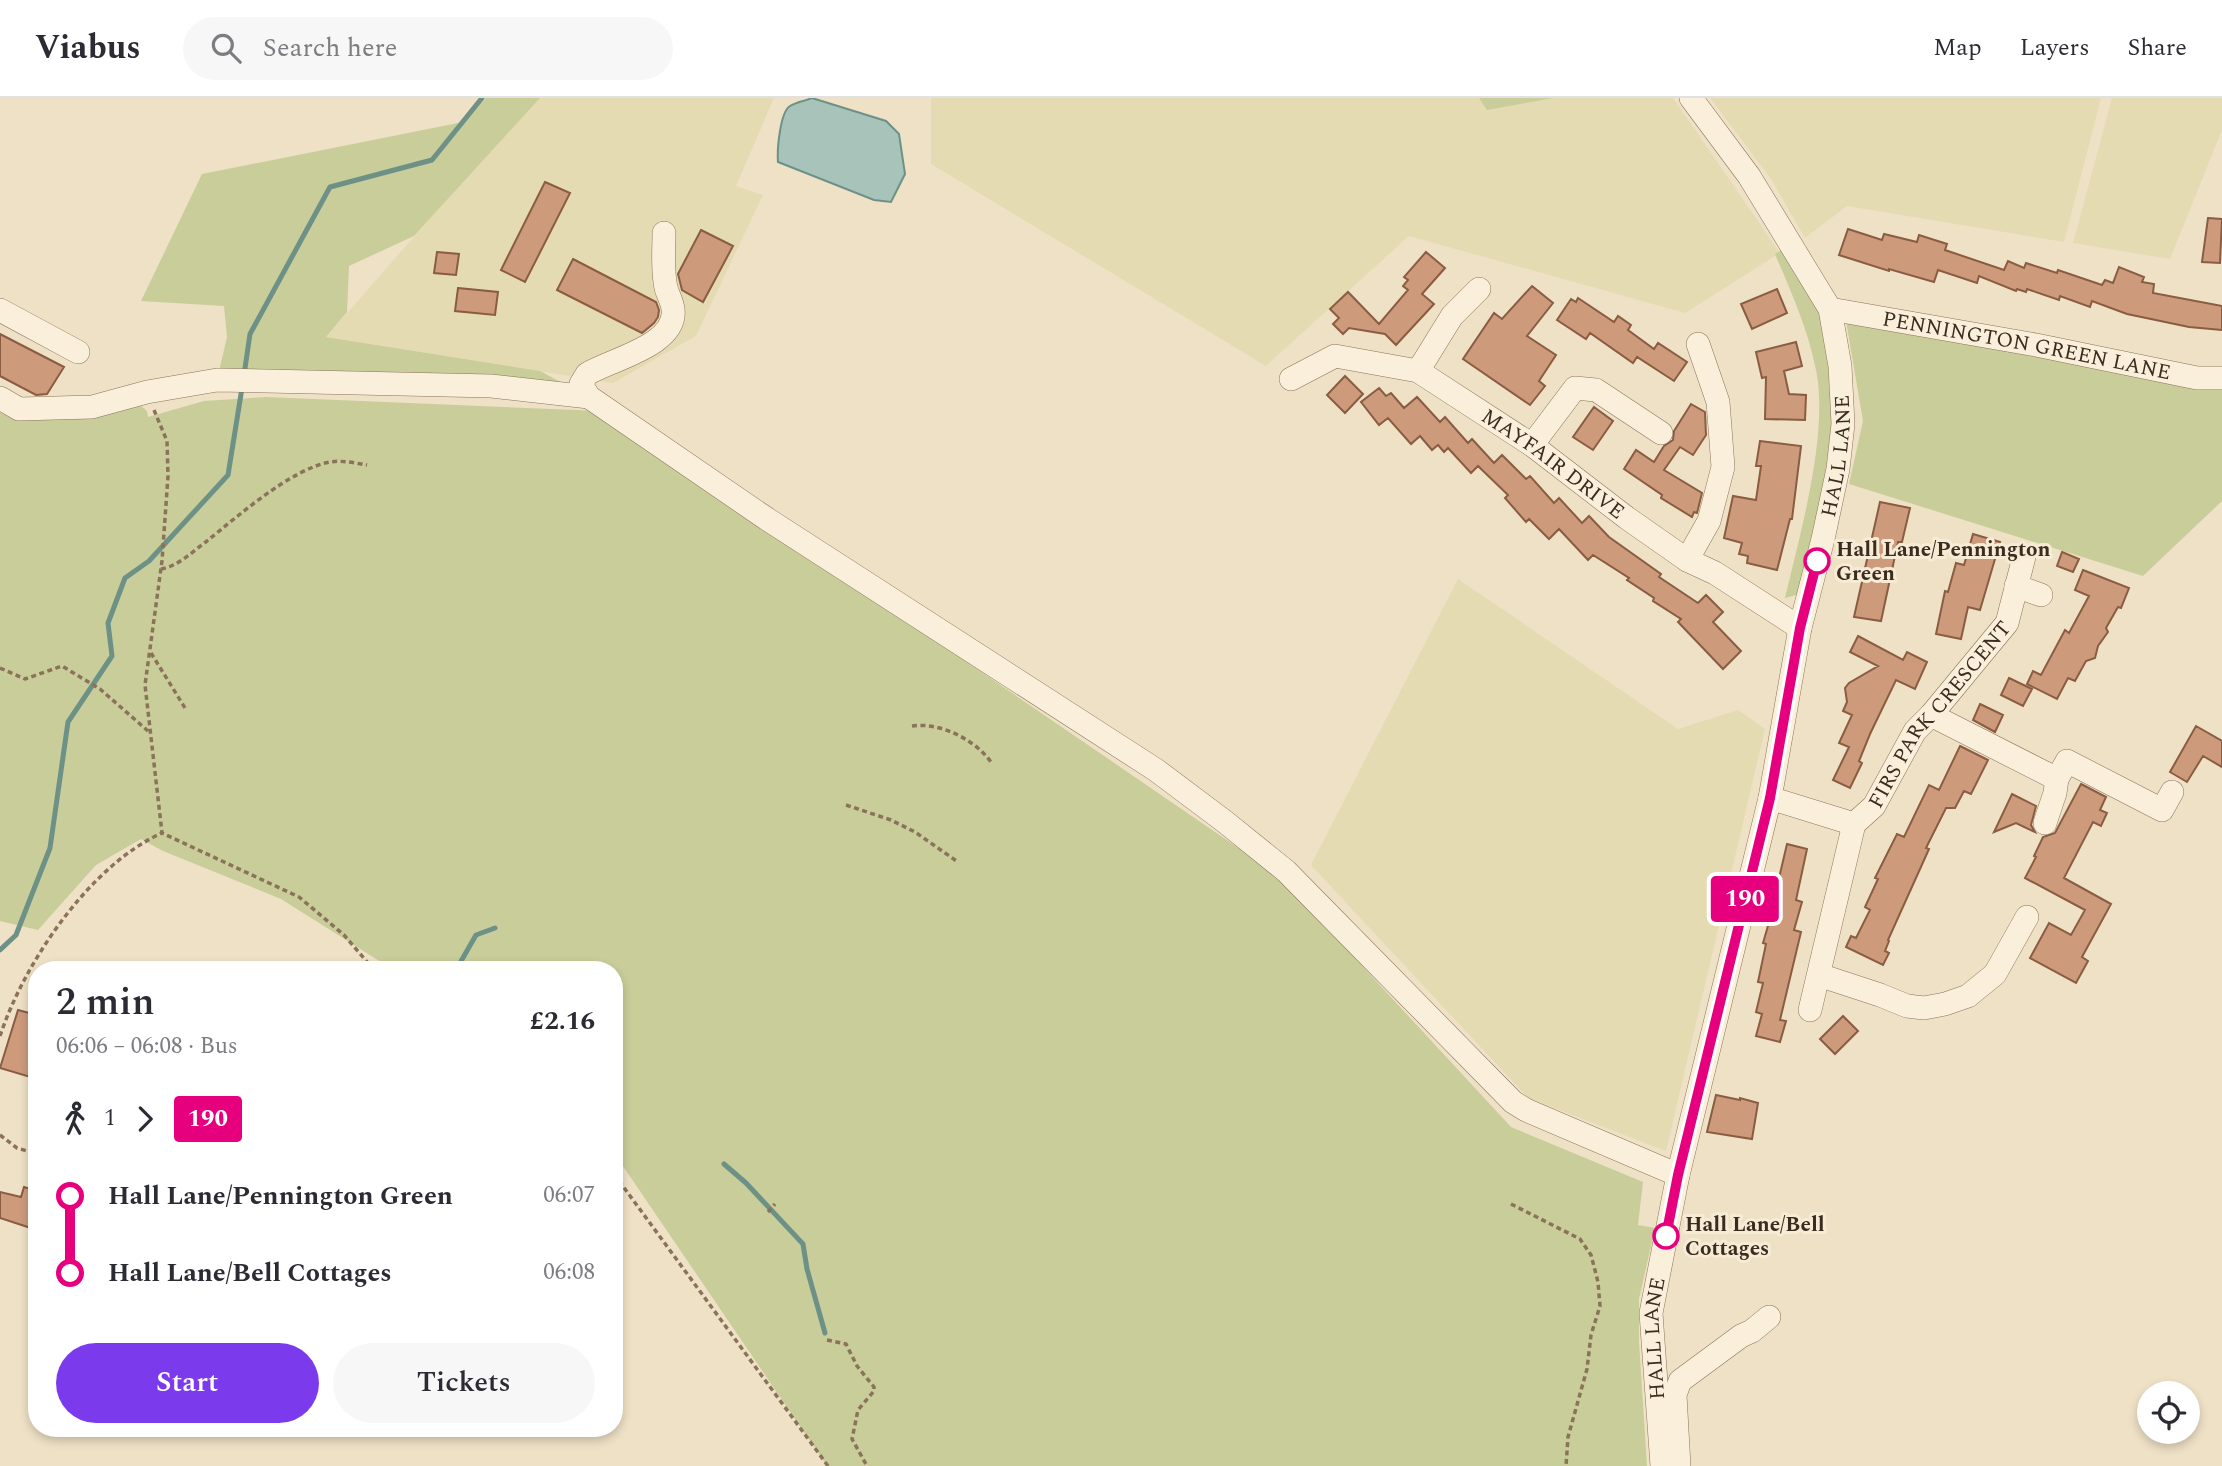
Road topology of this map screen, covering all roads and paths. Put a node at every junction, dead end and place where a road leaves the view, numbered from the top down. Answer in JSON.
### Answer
{"nodes":[{"id":1,"x":1691,"y":98,"type":"edge"},
{"id":2,"x":664,"y":233,"type":"dead end"},
{"id":3,"x":1479,"y":289,"type":"dead end"},
{"id":4,"x":1830,"y":309,"type":"junction"},
{"id":5,"x":0,"y":310,"type":"edge"},
{"id":6,"x":1698,"y":344,"type":"dead end"},
{"id":7,"x":78,"y":352,"type":"dead end"},
{"id":8,"x":1418,"y":371,"type":"junction"},
{"id":9,"x":2222,"y":378,"type":"edge"},
{"id":10,"x":1291,"y":379,"type":"dead end"},
{"id":11,"x":147,"y":392,"type":"junction"},
{"id":12,"x":589,"y":397,"type":"junction"},
{"id":13,"x":10,"y":403,"type":"edge"},
{"id":14,"x":1661,"y":433,"type":"dead end"},
{"id":15,"x":1532,"y":445,"type":"junction"},
{"id":16,"x":367,"y":465,"type":"dead end"},
{"id":17,"x":2024,"y":557,"type":"dead end"},
{"id":18,"x":1686,"y":560,"type":"junction"},
{"id":19,"x":161,"y":569,"type":"junction"},
{"id":20,"x":2016,"y":586,"type":"junction"},
{"id":21,"x":2041,"y":595,"type":"dead end"},
{"id":22,"x":1800,"y":628,"type":"junction"},
{"id":23,"x":150,"y":651,"type":"junction"},
{"id":24,"x":0,"y":668,"type":"edge"},
{"id":25,"x":185,"y":708,"type":"dead end"},
{"id":26,"x":1931,"y":715,"type":"junction"},
{"id":27,"x":912,"y":726,"type":"dead end"},
{"id":28,"x":150,"y":732,"type":"junction"},
{"id":29,"x":991,"y":762,"type":"dead end"},
{"id":30,"x":2057,"y":779,"type":"junction"},
{"id":31,"x":2172,"y":792,"type":"dead end"},
{"id":32,"x":1770,"y":798,"type":"junction"},
{"id":33,"x":846,"y":805,"type":"dead end"},
{"id":34,"x":2045,"y":823,"type":"dead end"},
{"id":35,"x":1854,"y":824,"type":"junction"},
{"id":36,"x":162,"y":833,"type":"junction"},
{"id":37,"x":958,"y":862,"type":"dead end"},
{"id":38,"x":2027,"y":917,"type":"dead end"},
{"id":39,"x":36,"y":961,"type":"edge"},
{"id":40,"x":366,"y":961,"type":"edge"},
{"id":41,"x":28,"y":973,"type":"edge"},
{"id":42,"x":1819,"y":975,"type":"junction"},
{"id":43,"x":1810,"y":1010,"type":"dead end"},
{"id":44,"x":0,"y":1036,"type":"edge"},
{"id":45,"x":0,"y":1135,"type":"edge"},
{"id":46,"x":28,"y":1151,"type":"edge"},
{"id":47,"x":1678,"y":1175,"type":"junction"},
{"id":48,"x":623,"y":1186,"type":"edge"},
{"id":49,"x":775,"y":1204,"type":"dead end"},
{"id":50,"x":1511,"y":1204,"type":"dead end"},
{"id":51,"x":768,"y":1213,"type":"dead end"},
{"id":52,"x":1769,"y":1317,"type":"dead end"},
{"id":53,"x":827,"y":1340,"type":"dead end"},
{"id":54,"x":828,"y":1466,"type":"edge"},
{"id":55,"x":867,"y":1466,"type":"edge"},
{"id":56,"x":1566,"y":1466,"type":"edge"},
{"id":57,"x":1662,"y":1466,"type":"edge"},
{"id":58,"x":1679,"y":1466,"type":"edge"}],
"edges":[{"from":1,"to":4,"type":"street","name":"HALL LANE"},
{"from":2,"to":12,"type":"street"},
{"from":3,"to":8,"type":"street"},
{"from":4,"to":9,"type":"street","name":"PENNINGTON GREEN LANE"},
{"from":4,"to":22,"type":"street","name":"HALL LANE"},
{"from":5,"to":7,"type":"street"},
{"from":6,"to":18,"type":"street"},
{"from":8,"to":10,"type":"street","name":"MAYFAIR DRIVE"},
{"from":8,"to":15,"type":"street","name":"MAYFAIR DRIVE"},
{"from":11,"to":12,"type":"street"},
{"from":11,"to":13,"type":"street"},
{"from":11,"to":19,"type":"path"},
{"from":12,"to":47,"type":"street"},
{"from":14,"to":15,"type":"street"},
{"from":15,"to":18,"type":"street","name":"MAYFAIR DRIVE"},
{"from":16,"to":19,"type":"path"},
{"from":17,"to":20,"type":"street","name":"FIRS PARK CRESCENT"},
{"from":18,"to":22,"type":"street","name":"MAYFAIR DRIVE"},
{"from":19,"to":23,"type":"path"},
{"from":20,"to":21,"type":"street"},
{"from":20,"to":26,"type":"street","name":"FIRS PARK CRESCENT"},
{"from":22,"to":32,"type":"street","name":"HALL LANE"},
{"from":23,"to":25,"type":"path"},
{"from":23,"to":28,"type":"path"},
{"from":24,"to":28,"type":"path"},
{"from":26,"to":30,"type":"street"},
{"from":26,"to":35,"type":"street","name":"FIRS PARK CRESCENT"},
{"from":27,"to":29,"type":"path"},
{"from":28,"to":36,"type":"path"},
{"from":30,"to":31,"type":"street"},
{"from":30,"to":34,"type":"street"},
{"from":32,"to":35,"type":"street","name":"FIRS PARK CRESCENT"},
{"from":32,"to":47,"type":"street","name":"HALL LANE"},
{"from":33,"to":37,"type":"path"},
{"from":35,"to":42,"type":"street","name":"FIRS PARK CRESCENT"},
{"from":36,"to":39,"type":"path"},
{"from":36,"to":40,"type":"path"},
{"from":38,"to":42,"type":"street"},
{"from":41,"to":44,"type":"path"},
{"from":42,"to":43,"type":"street","name":"FIRS PARK CRESCENT"},
{"from":45,"to":46,"type":"path"},
{"from":47,"to":57,"type":"street","name":"HALL LANE"},
{"from":48,"to":54,"type":"path"},
{"from":49,"to":51,"type":"path"},
{"from":50,"to":56,"type":"path"},
{"from":52,"to":58,"type":"street"},
{"from":53,"to":55,"type":"path"}]}
